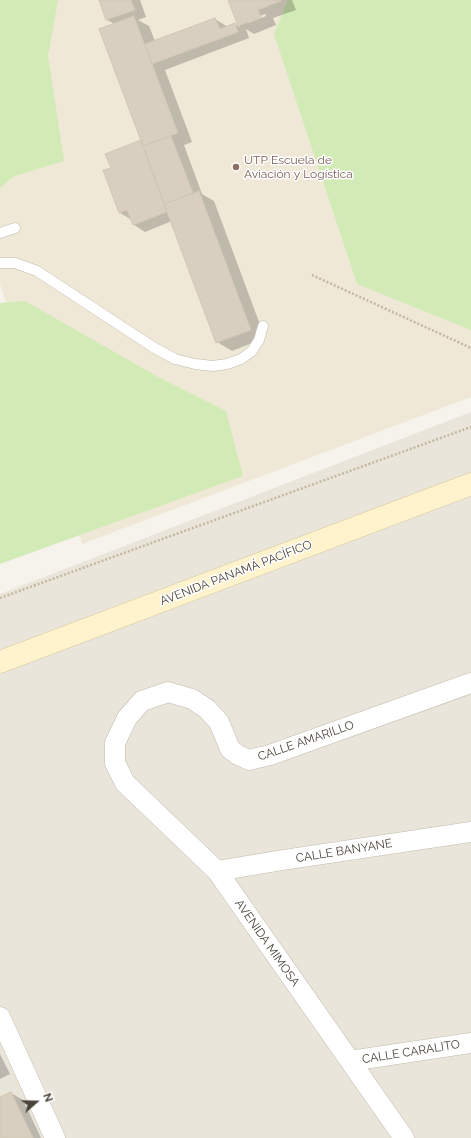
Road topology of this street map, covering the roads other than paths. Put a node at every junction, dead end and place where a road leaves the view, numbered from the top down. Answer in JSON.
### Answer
{"nodes":[{"id":1,"x":15,"y":228,"type":"dead end"},
{"id":2,"x":0,"y":233,"type":"edge"},
{"id":3,"x":0,"y":263,"type":"edge"},
{"id":4,"x":263,"y":326,"type":"dead end"},
{"id":5,"x":471,"y":484,"type":"edge"},
{"id":6,"x":0,"y":662,"type":"edge"},
{"id":7,"x":471,"y":683,"type":"edge"},
{"id":8,"x":116,"y":763,"type":"joint"},
{"id":9,"x":471,"y":832,"type":"edge"},
{"id":10,"x":217,"y":871,"type":"junction"},
{"id":11,"x":0,"y":1017,"type":"edge"},
{"id":12,"x":471,"y":1043,"type":"edge"},
{"id":13,"x":350,"y":1062,"type":"junction"},
{"id":14,"x":55,"y":1138,"type":"edge"},
{"id":15,"x":404,"y":1138,"type":"edge"}],
"edges":[{"from":1,"to":2,"type":"lane"},
{"from":3,"to":4,"type":"lane"},
{"from":5,"to":6,"type":"main road","name":"AVENIDA PANAMÁ PACÍFICO"},
{"from":7,"to":8,"type":"street","name":"CALLE AMARILLO"},
{"from":8,"to":10,"type":"street","name":"AVENIDA MIMOSA"},
{"from":9,"to":10,"type":"street","name":"CALLE BANYANE"},
{"from":10,"to":13,"type":"street","name":"AVENIDA MIMOSA"},
{"from":11,"to":14,"type":"street"},
{"from":12,"to":13,"type":"street","name":"CALLE CARALITO"},
{"from":13,"to":15,"type":"street","name":"AVENIDA MIMOSA"}]}
